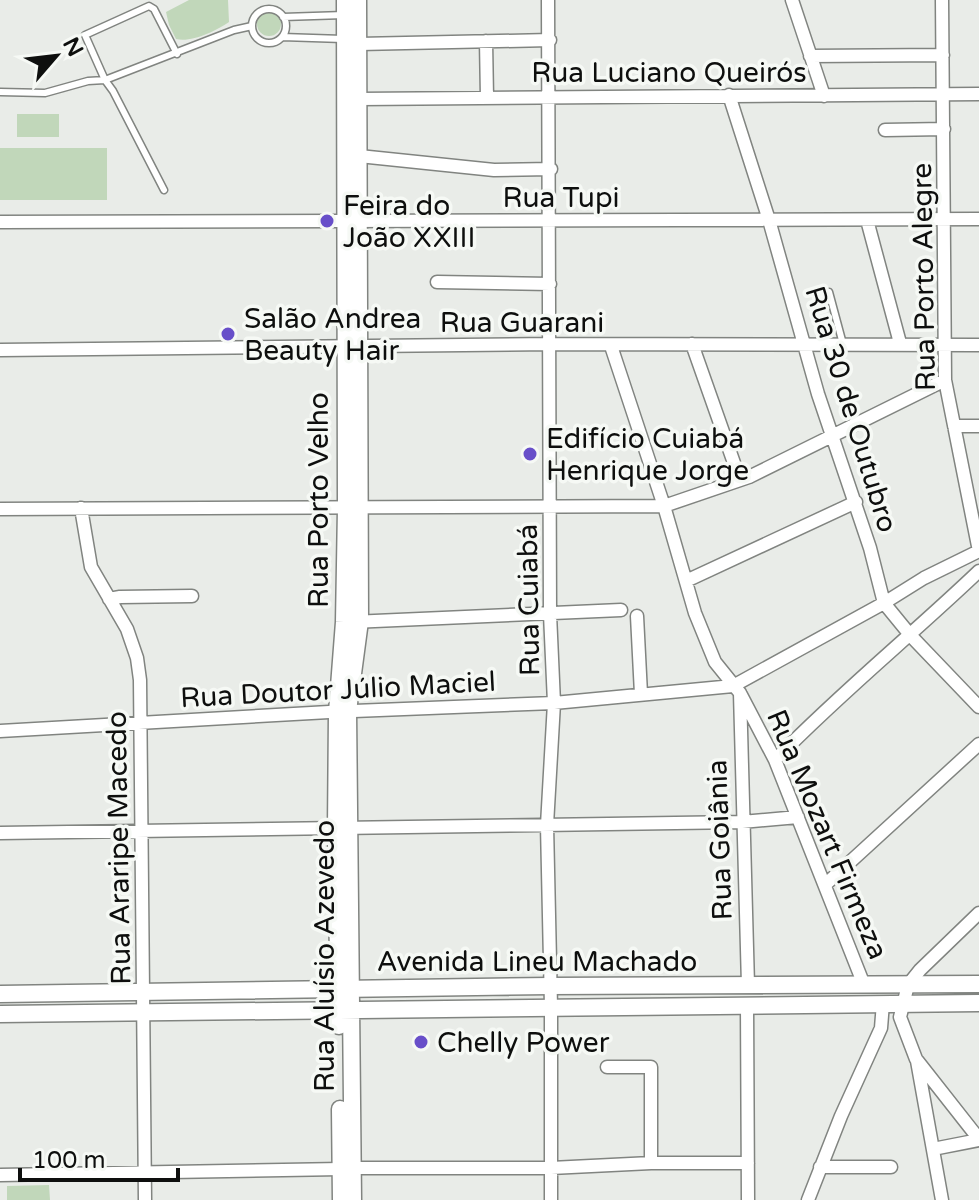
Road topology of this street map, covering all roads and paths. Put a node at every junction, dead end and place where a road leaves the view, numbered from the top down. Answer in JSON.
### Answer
{"nodes":[{"id":1,"x":270,"y":0,"type":"edge"},
{"id":2,"x":548,"y":0,"type":"edge"},
{"id":3,"x":792,"y":0,"type":"edge"},
{"id":4,"x":942,"y":0,"type":"edge"},
{"id":5,"x":352,"y":8,"type":"edge"},
{"id":6,"x":270,"y":9,"type":"junction"},
{"id":7,"x":283,"y":17,"type":"junction"},
{"id":8,"x":252,"y":26,"type":"junction"},
{"id":9,"x":282,"y":37,"type":"junction"},
{"id":10,"x":354,"y":40,"type":"junction"},
{"id":11,"x":550,"y":40,"type":"junction"},
{"id":12,"x":486,"y":41,"type":"junction"},
{"id":13,"x":177,"y":54,"type":"junction"},
{"id":14,"x":943,"y":55,"type":"junction"},
{"id":15,"x":810,"y":56,"type":"junction"},
{"id":16,"x":105,"y":80,"type":"junction"},
{"id":17,"x":0,"y":92,"type":"edge"},
{"id":18,"x":943,"y":94,"type":"junction"},
{"id":19,"x":979,"y":94,"type":"edge"},
{"id":20,"x":729,"y":95,"type":"junction"},
{"id":21,"x":550,"y":96,"type":"junction"},
{"id":22,"x":824,"y":96,"type":"junction"},
{"id":23,"x":487,"y":98,"type":"junction"},
{"id":24,"x":359,"y":99,"type":"junction"},
{"id":25,"x":944,"y":129,"type":"junction"},
{"id":26,"x":885,"y":130,"type":"dead end"},
{"id":27,"x":359,"y":156,"type":"junction"},
{"id":28,"x":551,"y":169,"type":"junction"},
{"id":29,"x":164,"y":190,"type":"dead end"},
{"id":30,"x":944,"y":219,"type":"junction"},
{"id":31,"x":979,"y":219,"type":"edge"},
{"id":32,"x":352,"y":220,"type":"junction"},
{"id":33,"x":769,"y":220,"type":"junction"},
{"id":34,"x":867,"y":220,"type":"junction"},
{"id":35,"x":0,"y":222,"type":"edge"},
{"id":36,"x":549,"y":222,"type":"junction"},
{"id":37,"x":437,"y":282,"type":"dead end"},
{"id":38,"x":550,"y":284,"type":"junction"},
{"id":39,"x":829,"y":292,"type":"dead end"},
{"id":40,"x":900,"y":343,"type":"junction"},
{"id":41,"x":551,"y":344,"type":"junction"},
{"id":42,"x":692,"y":344,"type":"junction"},
{"id":43,"x":802,"y":344,"type":"junction"},
{"id":44,"x":843,"y":344,"type":"junction"},
{"id":45,"x":943,"y":344,"type":"junction"},
{"id":46,"x":979,"y":345,"type":"edge"},
{"id":47,"x":611,"y":346,"type":"junction"},
{"id":48,"x":352,"y":347,"type":"junction"},
{"id":49,"x":0,"y":350,"type":"edge"},
{"id":50,"x":945,"y":380,"type":"junction"},
{"id":51,"x":954,"y":426,"type":"junction"},
{"id":52,"x":979,"y":426,"type":"edge"},
{"id":53,"x":832,"y":435,"type":"junction"},
{"id":54,"x":740,"y":480,"type":"junction"},
{"id":55,"x":856,"y":502,"type":"junction"},
{"id":56,"x":551,"y":505,"type":"junction"},
{"id":57,"x":664,"y":506,"type":"junction"},
{"id":58,"x":81,"y":508,"type":"junction"},
{"id":59,"x":352,"y":508,"type":"junction"},
{"id":60,"x":0,"y":509,"type":"edge"},
{"id":61,"x":979,"y":551,"type":"edge"},
{"id":62,"x":979,"y":571,"type":"edge"},
{"id":63,"x":686,"y":581,"type":"junction"},
{"id":64,"x":192,"y":596,"type":"dead end"},
{"id":65,"x":109,"y":599,"type":"junction"},
{"id":66,"x":884,"y":603,"type":"junction"},
{"id":67,"x":621,"y":610,"type":"dead end"},
{"id":68,"x":550,"y":614,"type":"junction"},
{"id":69,"x":637,"y":616,"type":"dead end"},
{"id":70,"x":352,"y":622,"type":"junction"},
{"id":71,"x":911,"y":636,"type":"junction"},
{"id":72,"x":737,"y":690,"type":"junction"},
{"id":73,"x":641,"y":694,"type":"junction"},
{"id":74,"x":554,"y":703,"type":"junction"},
{"id":75,"x":979,"y":707,"type":"edge"},
{"id":76,"x":343,"y":711,"type":"junction"},
{"id":77,"x":141,"y":722,"type":"junction"},
{"id":78,"x":0,"y":731,"type":"edge"},
{"id":79,"x":979,"y":744,"type":"edge"},
{"id":80,"x":775,"y":760,"type":"junction"},
{"id":81,"x":798,"y":817,"type":"junction"},
{"id":82,"x":742,"y":822,"type":"junction"},
{"id":83,"x":547,"y":825,"type":"junction"},
{"id":84,"x":342,"y":828,"type":"junction"},
{"id":85,"x":140,"y":831,"type":"junction"},
{"id":86,"x":0,"y":833,"type":"edge"},
{"id":87,"x":826,"y":884,"type":"junction"},
{"id":88,"x":979,"y":913,"type":"edge"},
{"id":89,"x":979,"y":984,"type":"edge"},
{"id":90,"x":748,"y":985,"type":"junction"},
{"id":91,"x":864,"y":985,"type":"junction"},
{"id":92,"x":908,"y":985,"type":"junction"},
{"id":93,"x":550,"y":986,"type":"junction"},
{"id":94,"x":345,"y":989,"type":"junction"},
{"id":95,"x":144,"y":993,"type":"junction"},
{"id":96,"x":0,"y":994,"type":"edge"},
{"id":97,"x":883,"y":1003,"type":"junction"},
{"id":98,"x":904,"y":1003,"type":"junction"},
{"id":99,"x":979,"y":1003,"type":"edge"},
{"id":100,"x":747,"y":1005,"type":"junction"},
{"id":101,"x":551,"y":1007,"type":"junction"},
{"id":102,"x":345,"y":1009,"type":"junction"},
{"id":103,"x":143,"y":1013,"type":"junction"},
{"id":104,"x":0,"y":1014,"type":"edge"},
{"id":105,"x":881,"y":1028,"type":"junction"},
{"id":106,"x":906,"y":1039,"type":"junction"},
{"id":107,"x":916,"y":1059,"type":"junction"},
{"id":108,"x":607,"y":1067,"type":"dead end"},
{"id":109,"x":979,"y":1139,"type":"edge"},
{"id":110,"x":933,"y":1149,"type":"junction"},
{"id":111,"x":651,"y":1163,"type":"junction"},
{"id":112,"x":748,"y":1163,"type":"junction"},
{"id":113,"x":820,"y":1167,"type":"junction"},
{"id":114,"x":891,"y":1167,"type":"dead end"},
{"id":115,"x":346,"y":1168,"type":"junction"},
{"id":116,"x":551,"y":1168,"type":"junction"},
{"id":117,"x":145,"y":1172,"type":"junction"},
{"id":118,"x":0,"y":1175,"type":"edge"},
{"id":119,"x":145,"y":1200,"type":"edge"},
{"id":120,"x":341,"y":1200,"type":"edge"},
{"id":121,"x":353,"y":1200,"type":"edge"},
{"id":122,"x":551,"y":1200,"type":"edge"},
{"id":123,"x":748,"y":1200,"type":"edge"},
{"id":124,"x":808,"y":1200,"type":"edge"},
{"id":125,"x":942,"y":1200,"type":"edge"}],
"edges":[{"from":1,"to":6,"type":"lane"},
{"from":2,"to":11,"type":"street","name":"Rua Cuiabá"},
{"from":3,"to":15,"type":"street"},
{"from":4,"to":14,"type":"street","name":"Rua Porto Alegre"},
{"from":5,"to":7,"type":"lane"},
{"from":5,"to":10,"type":"street","name":"Rua Porto Velho"},
{"from":6,"to":7,"type":"lane"},
{"from":6,"to":8,"type":"lane"},
{"from":7,"to":9,"type":"lane"},
{"from":8,"to":9,"type":"lane"},
{"from":8,"to":13,"type":"lane"},
{"from":9,"to":10,"type":"lane"},
{"from":10,"to":12,"type":"street"},
{"from":10,"to":24,"type":"street","name":"Rua Porto Velho"},
{"from":10,"to":32,"type":"street","name":"Rua Porto Velho"},
{"from":11,"to":12,"type":"street"},
{"from":11,"to":21,"type":"street","name":"Rua Cuiabá"},
{"from":12,"to":23,"type":"street"},
{"from":13,"to":16,"type":"lane"},
{"from":13,"to":16,"type":"lane"},
{"from":14,"to":15,"type":"street"},
{"from":14,"to":18,"type":"street","name":"Rua Porto Alegre"},
{"from":15,"to":22,"type":"street"},
{"from":16,"to":17,"type":"lane"},
{"from":16,"to":29,"type":"lane"},
{"from":18,"to":19,"type":"street","name":"Rua Luciano Queirós"},
{"from":18,"to":22,"type":"street","name":"Rua Luciano Queirós"},
{"from":18,"to":25,"type":"street","name":"Rua Porto Alegre"},
{"from":20,"to":21,"type":"street","name":"Rua Luciano Queirós"},
{"from":20,"to":22,"type":"street","name":"Rua Luciano Queirós"},
{"from":20,"to":33,"type":"street","name":"Rua 30 de Outubro"},
{"from":21,"to":23,"type":"street","name":"Rua Luciano Queirós"},
{"from":21,"to":28,"type":"street","name":"Rua Cuiabá"},
{"from":23,"to":24,"type":"street","name":"Rua Luciano Queirós"},
{"from":24,"to":27,"type":"street","name":"Rua Porto Velho"},
{"from":25,"to":26,"type":"street"},
{"from":25,"to":30,"type":"street","name":"Rua Porto Alegre"},
{"from":27,"to":28,"type":"street"},
{"from":27,"to":32,"type":"street","name":"Rua Porto Velho"},
{"from":28,"to":36,"type":"street","name":"Rua Cuiabá"},
{"from":30,"to":31,"type":"street","name":"Rua Tupi"},
{"from":30,"to":34,"type":"street","name":"Rua Tupi"},
{"from":30,"to":45,"type":"street","name":"Rua Porto Alegre"},
{"from":32,"to":35,"type":"street","name":"Rua Tupi"},
{"from":32,"to":36,"type":"street","name":"Rua Tupi"},
{"from":32,"to":48,"type":"street","name":"Rua Porto Velho"},
{"from":33,"to":34,"type":"street","name":"Rua Tupi"},
{"from":33,"to":36,"type":"street","name":"Rua Tupi"},
{"from":33,"to":43,"type":"street","name":"Rua 30 de Outubro"},
{"from":34,"to":40,"type":"street"},
{"from":36,"to":38,"type":"street","name":"Rua Cuiabá"},
{"from":37,"to":38,"type":"street"},
{"from":38,"to":41,"type":"street","name":"Rua Cuiabá"},
{"from":39,"to":44,"type":"lane"},
{"from":40,"to":44,"type":"street","name":"Rua Guarani"},
{"from":40,"to":45,"type":"street","name":"Rua Guarani"},
{"from":41,"to":47,"type":"street","name":"Rua Guarani"},
{"from":41,"to":48,"type":"street","name":"Rua Guarani"},
{"from":41,"to":56,"type":"street","name":"Rua Cuiabá"},
{"from":42,"to":43,"type":"street","name":"Rua Guarani"},
{"from":42,"to":47,"type":"street","name":"Rua Guarani"},
{"from":42,"to":54,"type":"street"},
{"from":43,"to":44,"type":"street","name":"Rua Guarani"},
{"from":43,"to":53,"type":"street","name":"Rua 30 de Outubro"},
{"from":45,"to":46,"type":"street","name":"Rua Guarani"},
{"from":45,"to":50,"type":"street","name":"Rua Porto Alegre"},
{"from":47,"to":57,"type":"street","name":"Rua Mozart Firmeza"},
{"from":48,"to":49,"type":"street","name":"Rua Guarani"},
{"from":48,"to":59,"type":"street","name":"Rua Porto Velho"},
{"from":50,"to":51,"type":"street","name":"Rua Porto Alegre"},
{"from":50,"to":53,"type":"street"},
{"from":51,"to":52,"type":"street"},
{"from":51,"to":61,"type":"street","name":"Rua Porto Alegre"},
{"from":53,"to":54,"type":"street"},
{"from":53,"to":55,"type":"street","name":"Rua 30 de Outubro"},
{"from":54,"to":57,"type":"street"},
{"from":55,"to":63,"type":"street"},
{"from":55,"to":66,"type":"street","name":"Rua 30 de Outubro"},
{"from":56,"to":57,"type":"street"},
{"from":56,"to":59,"type":"street"},
{"from":56,"to":68,"type":"street","name":"Rua Cuiabá"},
{"from":57,"to":63,"type":"street","name":"Rua Mozart Firmeza"},
{"from":58,"to":59,"type":"street"},
{"from":58,"to":60,"type":"street"},
{"from":58,"to":65,"type":"street","name":"Rua Araripe Macedo"},
{"from":59,"to":70,"type":"street","name":"Rua Porto Velho"},
{"from":61,"to":66,"type":"street","name":"Rua Doutor Júlio Maciel"},
{"from":62,"to":71,"type":"street"},
{"from":63,"to":72,"type":"street","name":"Rua Mozart Firmeza"},
{"from":64,"to":65,"type":"street"},
{"from":65,"to":77,"type":"street","name":"Rua Araripe Macedo"},
{"from":66,"to":71,"type":"street","name":"Rua 30 de Outubro"},
{"from":66,"to":72,"type":"street","name":"Rua Doutor Júlio Maciel"},
{"from":67,"to":68,"type":"street"},
{"from":68,"to":70,"type":"street"},
{"from":68,"to":74,"type":"street","name":"Rua Cuiabá"},
{"from":69,"to":73,"type":"street"},
{"from":70,"to":76,"type":"street","name":"Rua Porto Velho"},
{"from":71,"to":75,"type":"street","name":"Rua 30 de Outubro"},
{"from":71,"to":80,"type":"street"},
{"from":72,"to":73,"type":"street","name":"Rua Doutor Júlio Maciel"},
{"from":72,"to":80,"type":"street","name":"Rua Mozart Firmeza"},
{"from":72,"to":82,"type":"street","name":"Rua Goiânia"},
{"from":73,"to":74,"type":"street","name":"Rua Doutor Júlio Maciel"},
{"from":74,"to":76,"type":"street","name":"Rua Doutor Júlio Maciel"},
{"from":74,"to":83,"type":"street","name":"Rua Cuiabá"},
{"from":76,"to":77,"type":"street","name":"Rua Doutor Júlio Maciel"},
{"from":76,"to":84,"type":"street","name":"Rua Aluísio Azevedo"},
{"from":77,"to":78,"type":"street","name":"Rua Doutor Júlio Maciel"},
{"from":77,"to":85,"type":"street","name":"Rua Araripe Macedo"},
{"from":79,"to":87,"type":"street"},
{"from":80,"to":81,"type":"street","name":"Rua Mozart Firmeza"},
{"from":81,"to":82,"type":"street"},
{"from":81,"to":87,"type":"street","name":"Rua Mozart Firmeza"},
{"from":82,"to":83,"type":"street"},
{"from":82,"to":90,"type":"street","name":"Rua Goiânia"},
{"from":83,"to":84,"type":"street"},
{"from":83,"to":93,"type":"street","name":"Rua Cuiabá"},
{"from":84,"to":85,"type":"street"},
{"from":84,"to":94,"type":"street","name":"Rua Aluísio Azevedo"},
{"from":85,"to":86,"type":"street"},
{"from":85,"to":95,"type":"street","name":"Rua Araripe Macedo"},
{"from":87,"to":91,"type":"street","name":"Rua Mozart Firmeza"},
{"from":88,"to":92,"type":"street"},
{"from":89,"to":92,"type":"street","name":"Avenida Lineu Machado"},
{"from":90,"to":91,"type":"street","name":"Avenida Lineu Machado"},
{"from":90,"to":93,"type":"street","name":"Avenida Lineu Machado"},
{"from":91,"to":92,"type":"street","name":"Avenida Lineu Machado"},
{"from":92,"to":98,"type":"street"},
{"from":93,"to":94,"type":"street","name":"Avenida Lineu Machado"},
{"from":93,"to":101,"type":"street","name":"Rua Cuiabá"},
{"from":94,"to":95,"type":"street","name":"Avenida Lineu Machado"},
{"from":94,"to":102,"type":"street","name":"Rua Aluísio Azevedo"},
{"from":95,"to":96,"type":"street","name":"Avenida Lineu Machado"},
{"from":95,"to":103,"type":"street","name":"Rua Araripe Macedo"},
{"from":97,"to":98,"type":"street","name":"Avenida Lineu Machado"},
{"from":97,"to":100,"type":"street","name":"Avenida Lineu Machado"},
{"from":97,"to":105,"type":"street"},
{"from":98,"to":99,"type":"street","name":"Avenida Lineu Machado"},
{"from":98,"to":106,"type":"street"},
{"from":100,"to":101,"type":"street","name":"Avenida Lineu Machado"},
{"from":100,"to":112,"type":"street"},
{"from":101,"to":102,"type":"street","name":"Avenida Lineu Machado"},
{"from":101,"to":116,"type":"street","name":"Rua Cuiabá"},
{"from":102,"to":103,"type":"street","name":"Avenida Lineu Machado"},
{"from":102,"to":115,"type":"street","name":"Rua Aluísio Azevedo"},
{"from":103,"to":104,"type":"street","name":"Avenida Lineu Machado"},
{"from":103,"to":117,"type":"street","name":"Rua Araripe Macedo"},
{"from":105,"to":106,"type":"street"},
{"from":105,"to":113,"type":"street"},
{"from":106,"to":107,"type":"street"},
{"from":107,"to":109,"type":"street"},
{"from":107,"to":110,"type":"street"},
{"from":108,"to":111,"type":"street"},
{"from":109,"to":110,"type":"street"},
{"from":110,"to":125,"type":"street"},
{"from":111,"to":112,"type":"street"},
{"from":111,"to":116,"type":"street"},
{"from":112,"to":123,"type":"street"},
{"from":113,"to":114,"type":"street"},
{"from":113,"to":124,"type":"street"},
{"from":115,"to":116,"type":"street"},
{"from":115,"to":117,"type":"street"},
{"from":115,"to":120,"type":"street","name":"Rua Aluísio Azevedo"},
{"from":115,"to":121,"type":"street","name":"Rua Aluísio Azevedo"},
{"from":116,"to":122,"type":"street","name":"Rua Cuiabá"},
{"from":117,"to":118,"type":"street"},
{"from":117,"to":119,"type":"street","name":"Rua Araripe Macedo"}]}
